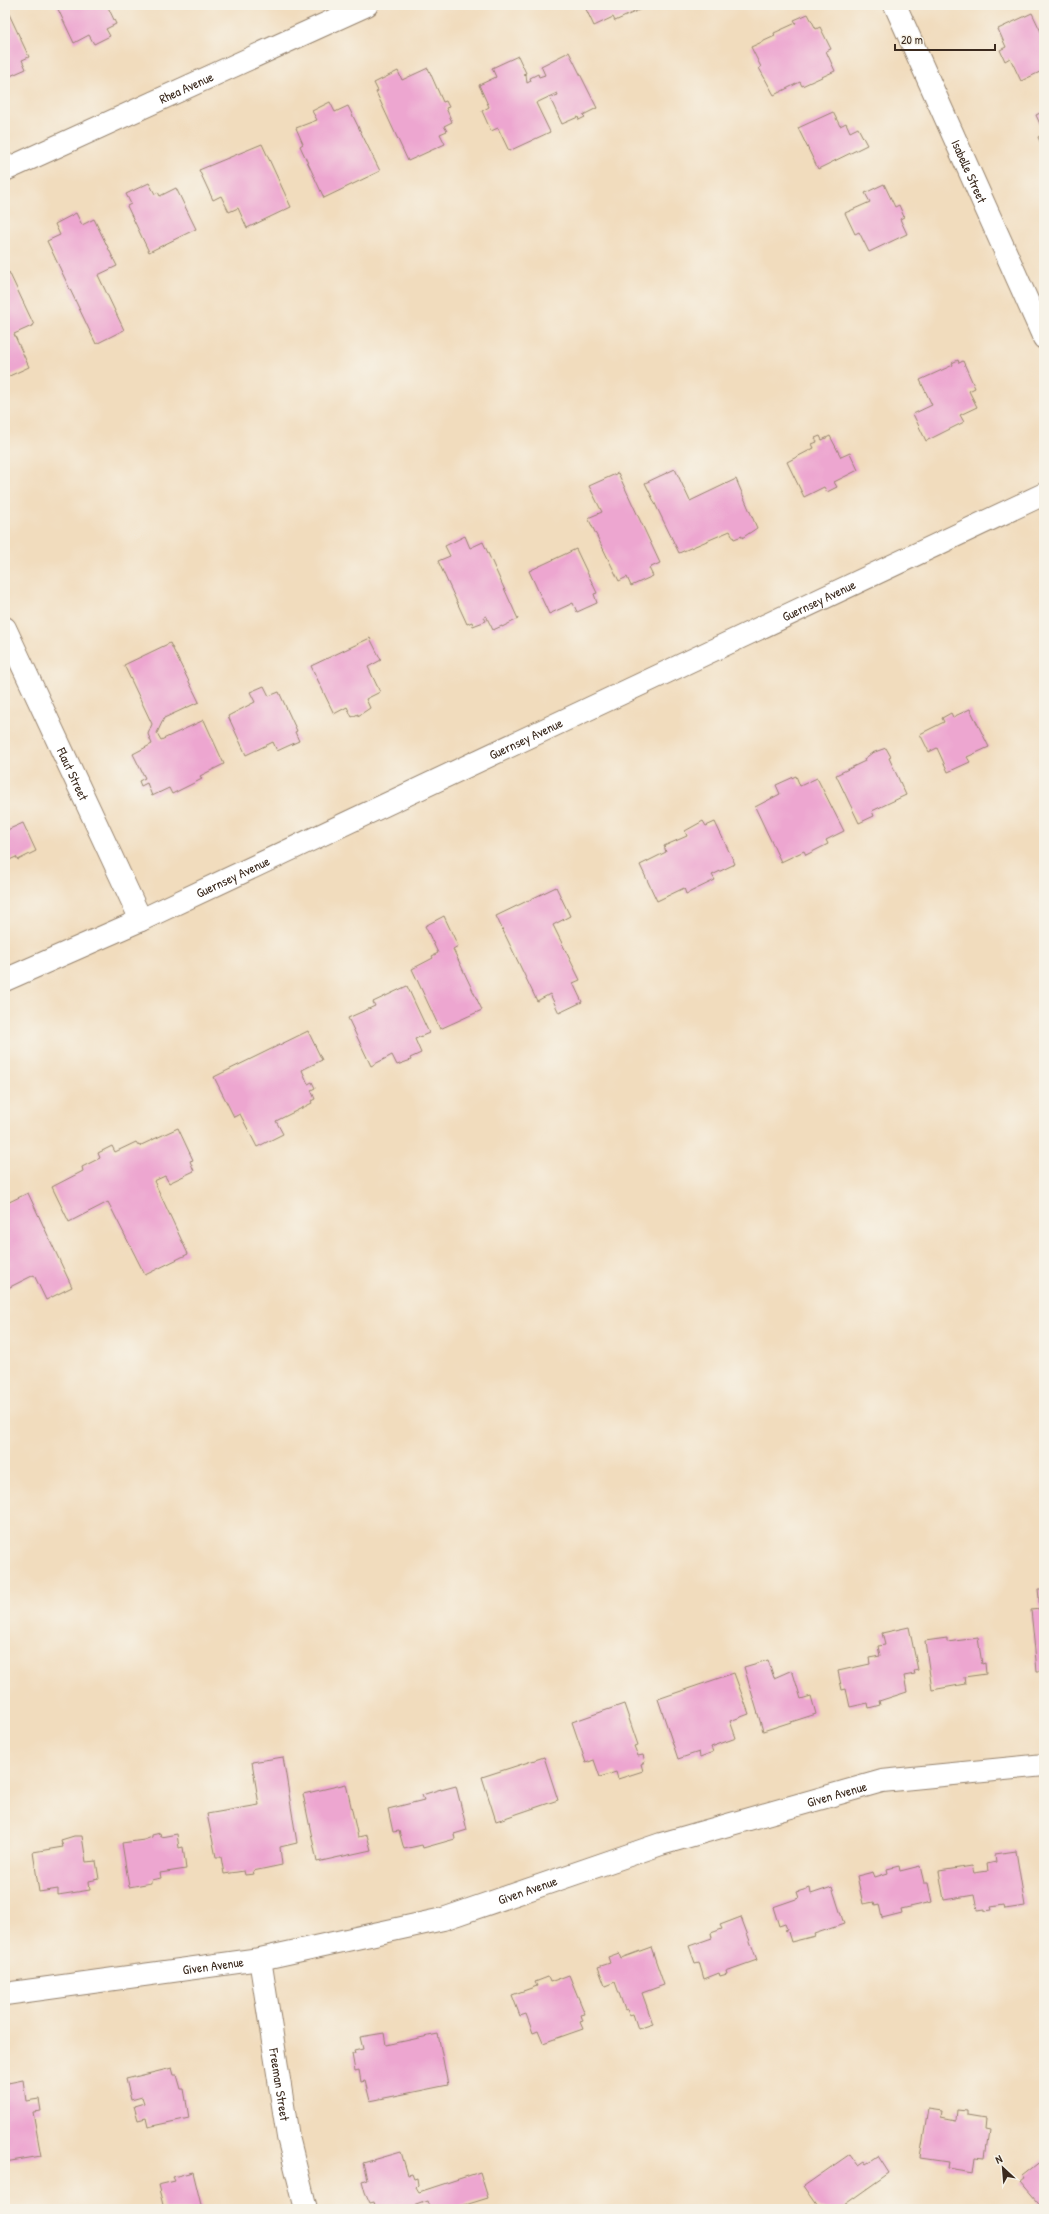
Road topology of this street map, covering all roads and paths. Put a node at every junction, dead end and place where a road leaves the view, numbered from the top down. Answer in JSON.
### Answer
{"nodes":[{"id":1,"x":367,"y":5,"type":"edge"},
{"id":2,"x":895,"y":5,"type":"edge"},
{"id":3,"x":5,"y":170,"type":"edge"},
{"id":4,"x":1044,"y":338,"type":"edge"},
{"id":5,"x":1044,"y":494,"type":"edge"},
{"id":6,"x":5,"y":628,"type":"edge"},
{"id":7,"x":141,"y":920,"type":"junction"},
{"id":8,"x":5,"y":980,"type":"edge"},
{"id":9,"x":1044,"y":1765,"type":"edge"},
{"id":10,"x":260,"y":1959,"type":"junction"},
{"id":11,"x":5,"y":1994,"type":"edge"},
{"id":12,"x":306,"y":2209,"type":"edge"}],
"edges":[{"from":1,"to":3,"type":"street","name":"Rhea Avenue"},
{"from":2,"to":4,"type":"street","name":"Isabelle Street"},
{"from":5,"to":7,"type":"street","name":"Guernsey Avenue"},
{"from":6,"to":7,"type":"street","name":"Flaut Street"},
{"from":7,"to":8,"type":"street","name":"Guernsey Avenue"},
{"from":9,"to":10,"type":"street","name":"Given Avenue"},
{"from":10,"to":11,"type":"street","name":"Given Avenue"},
{"from":10,"to":12,"type":"street","name":"Freeman Street"}]}
